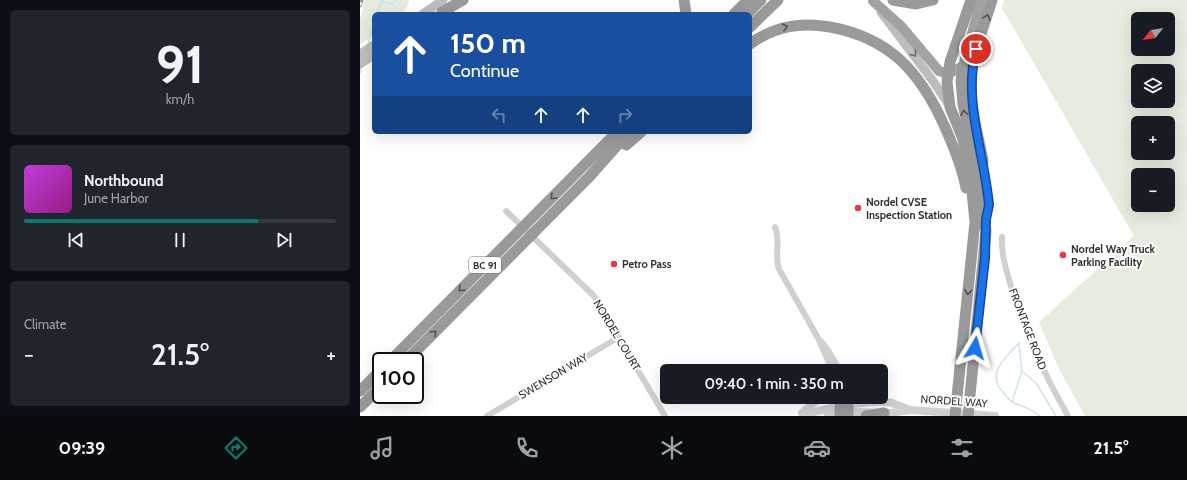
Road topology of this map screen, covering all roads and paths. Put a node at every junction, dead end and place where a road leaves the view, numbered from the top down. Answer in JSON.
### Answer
{"nodes":[{"id":1,"x":443,"y":0,"type":"edge"},
{"id":2,"x":457,"y":0,"type":"edge"},
{"id":3,"x":464,"y":0,"type":"edge"},
{"id":4,"x":684,"y":0,"type":"edge"},
{"id":5,"x":748,"y":0,"type":"edge"},
{"id":6,"x":761,"y":0,"type":"edge"},
{"id":7,"x":778,"y":0,"type":"edge"},
{"id":8,"x":872,"y":0,"type":"edge"},
{"id":9,"x":893,"y":0,"type":"edge"},
{"id":10,"x":933,"y":0,"type":"edge"},
{"id":11,"x":971,"y":0,"type":"edge"},
{"id":12,"x":981,"y":0,"type":"edge"},
{"id":13,"x":992,"y":0,"type":"edge"},
{"id":14,"x":426,"y":12,"type":"edge"},
{"id":15,"x":441,"y":12,"type":"edge"},
{"id":16,"x":442,"y":12,"type":"edge"},
{"id":17,"x":686,"y":12,"type":"edge"},
{"id":18,"x":736,"y":12,"type":"edge"},
{"id":19,"x":749,"y":12,"type":"edge"},
{"id":20,"x":752,"y":25,"type":"edge"},
{"id":21,"x":752,"y":43,"type":"edge"},
{"id":22,"x":372,"y":47,"type":"edge"},
{"id":23,"x":360,"y":54,"type":"edge"},
{"id":24,"x":372,"y":56,"type":"edge"},
{"id":25,"x":360,"y":64,"type":"edge"},
{"id":26,"x":963,"y":66,"type":"junction"},
{"id":27,"x":948,"y":74,"type":"junction"},
{"id":28,"x":950,"y":107,"type":"junction"},
{"id":29,"x":610,"y":134,"type":"edge"},
{"id":30,"x":615,"y":134,"type":"edge"},
{"id":31,"x":627,"y":134,"type":"edge"},
{"id":32,"x":639,"y":134,"type":"edge"},
{"id":33,"x":590,"y":159,"type":"junction"},
{"id":34,"x":589,"y":177,"type":"junction"},
{"id":35,"x":506,"y":211,"type":"dead end"},
{"id":36,"x":986,"y":219,"type":"junction"},
{"id":37,"x":775,"y":227,"type":"dead end"},
{"id":38,"x":1002,"y":237,"type":"dead end"},
{"id":39,"x":972,"y":254,"type":"junction"},
{"id":40,"x":619,"y":337,"type":"junction"},
{"id":41,"x":818,"y":338,"type":"junction"},
{"id":42,"x":399,"y":352,"type":"edge"},
{"id":43,"x":415,"y":352,"type":"edge"},
{"id":44,"x":829,"y":364,"type":"edge"},
{"id":45,"x":836,"y":364,"type":"edge"},
{"id":46,"x":372,"y":379,"type":"edge"},
{"id":47,"x":360,"y":391,"type":"edge"},
{"id":48,"x":372,"y":395,"type":"edge"},
{"id":49,"x":813,"y":404,"type":"edge"},
{"id":50,"x":875,"y":404,"type":"edge"},
{"id":51,"x":360,"y":407,"type":"edge"},
{"id":52,"x":844,"y":408,"type":"edge"},
{"id":53,"x":881,"y":408,"type":"junction"},
{"id":54,"x":487,"y":416,"type":"edge"},
{"id":55,"x":666,"y":416,"type":"edge"},
{"id":56,"x":798,"y":416,"type":"edge"},
{"id":57,"x":803,"y":416,"type":"edge"},
{"id":58,"x":828,"y":416,"type":"edge"},
{"id":59,"x":866,"y":416,"type":"edge"},
{"id":60,"x":955,"y":416,"type":"edge"},
{"id":61,"x":968,"y":416,"type":"edge"},
{"id":62,"x":995,"y":416,"type":"edge"},
{"id":63,"x":1068,"y":416,"type":"edge"}],
"edges":[{"from":1,"to":14,"type":"main road"},
{"from":2,"to":15,"type":"main road"},
{"from":3,"to":16,"type":"highway"},
{"from":4,"to":17,"type":"highway"},
{"from":5,"to":18,"type":"highway"},
{"from":6,"to":19,"type":"highway"},
{"from":7,"to":20,"type":"highway"},
{"from":8,"to":27,"type":"highway"},
{"from":8,"to":28,"type":"main road","one_way":true},
{"from":9,"to":10,"type":"highway"},
{"from":11,"to":27,"type":"highway"},
{"from":12,"to":26,"type":"highway"},
{"from":36,"to":13,"type":"highway","one_way":true},
{"from":21,"to":39,"type":"highway","one_way":true},
{"from":22,"to":23,"type":"main road"},
{"from":24,"to":25,"type":"main road"},
{"from":26,"to":27,"type":"highway"},
{"from":36,"to":26,"type":"highway","one_way":true},
{"from":27,"to":28,"type":"highway"},
{"from":28,"to":39,"type":"highway"},
{"from":29,"to":33,"type":"highway"},
{"from":30,"to":33,"type":"highway","number":"BC 91"},
{"from":31,"to":34,"type":"highway","number":"BC 91"},
{"from":32,"to":34,"type":"highway"},
{"from":33,"to":42,"type":"highway","number":"BC 91","one_way":true},
{"from":43,"to":34,"type":"highway","number":"BC 91","one_way":true},
{"from":35,"to":40,"type":"street","name":"NORDEL COURT"},
{"from":36,"to":61,"type":"highway"},
{"from":37,"to":41,"type":"street"},
{"from":38,"to":63,"type":"street","name":"FRONTAGE ROAD"},
{"from":39,"to":60,"type":"highway","one_way":true},
{"from":40,"to":54,"type":"street","name":"SWENSON WAY"},
{"from":40,"to":55,"type":"street","name":"NORDEL COURT"},
{"from":41,"to":44,"type":"street"},
{"from":41,"to":45,"type":"street"},
{"from":46,"to":47,"type":"highway"},
{"from":48,"to":51,"type":"highway"},
{"from":49,"to":56,"type":"street"},
{"from":50,"to":53,"type":"street"},
{"from":52,"to":53,"type":"street","name":"NORDEL WAY"},
{"from":52,"to":57,"type":"street","name":"NORDEL WAY"},
{"from":52,"to":58,"type":"street","name":"NORDEL WAY"},
{"from":53,"to":59,"type":"highway"},
{"from":53,"to":62,"type":"street","name":"NORDEL WAY"}]}
